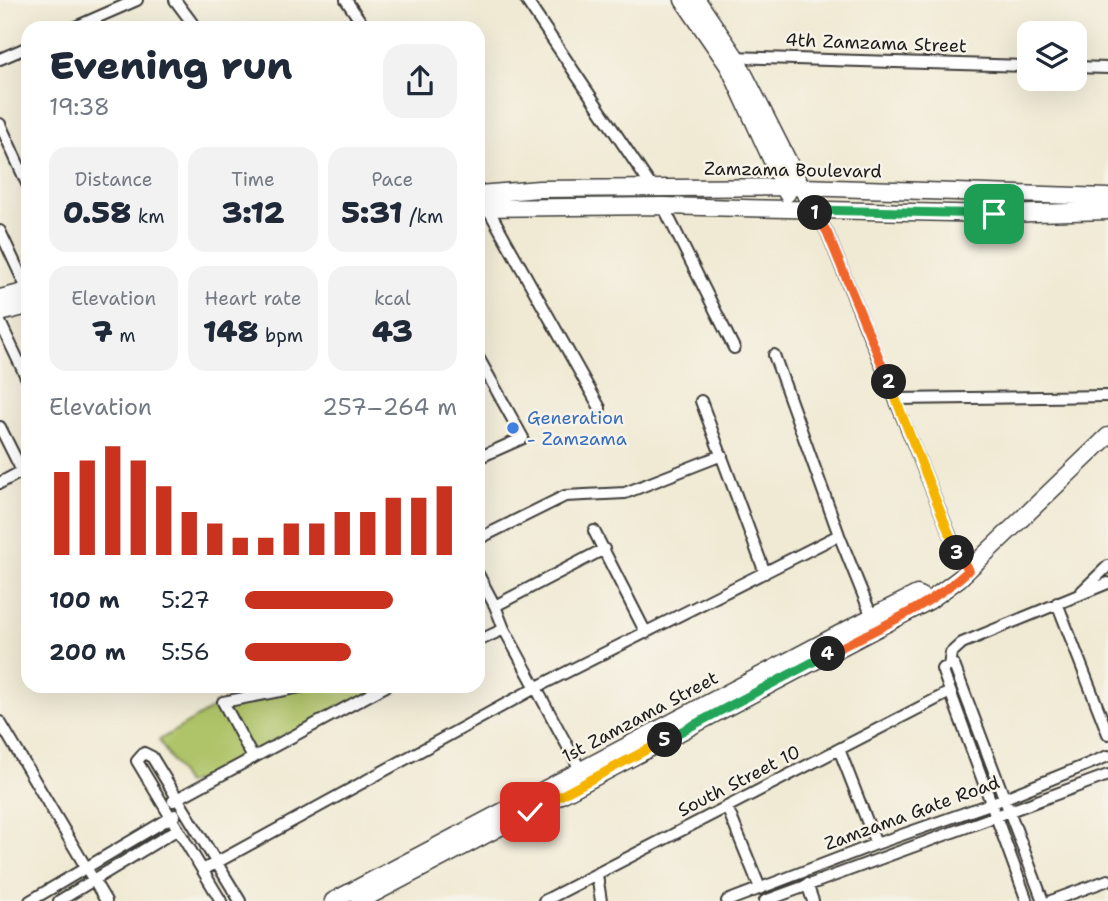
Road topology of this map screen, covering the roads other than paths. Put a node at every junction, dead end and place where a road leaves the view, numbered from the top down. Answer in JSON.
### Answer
{"nodes":[{"id":1,"x":137,"y":0,"type":"edge"},
{"id":2,"x":175,"y":0,"type":"edge"},
{"id":3,"x":345,"y":0,"type":"edge"},
{"id":4,"x":526,"y":0,"type":"edge"},
{"id":5,"x":683,"y":0,"type":"edge"},
{"id":6,"x":697,"y":0,"type":"edge"},
{"id":7,"x":89,"y":21,"type":"edge"},
{"id":8,"x":191,"y":21,"type":"edge"},
{"id":9,"x":360,"y":21,"type":"edge"},
{"id":10,"x":21,"y":53,"type":"edge"},
{"id":11,"x":729,"y":57,"type":"junction"},
{"id":12,"x":0,"y":59,"type":"edge"},
{"id":13,"x":1017,"y":66,"type":"edge"},
{"id":14,"x":1087,"y":67,"type":"edge"},
{"id":15,"x":1108,"y":68,"type":"edge"},
{"id":16,"x":0,"y":124,"type":"edge"},
{"id":17,"x":21,"y":170,"type":"edge"},
{"id":18,"x":783,"y":187,"type":"junction"},
{"id":19,"x":802,"y":187,"type":"junction"},
{"id":20,"x":653,"y":189,"type":"junction"},
{"id":21,"x":1108,"y":197,"type":"edge"},
{"id":22,"x":485,"y":198,"type":"edge"},
{"id":23,"x":485,"y":199,"type":"edge"},
{"id":24,"x":663,"y":206,"type":"junction"},
{"id":25,"x":485,"y":208,"type":"edge"},
{"id":26,"x":794,"y":209,"type":"junction"},
{"id":27,"x":813,"y":210,"type":"junction"},
{"id":28,"x":1108,"y":211,"type":"edge"},
{"id":29,"x":0,"y":231,"type":"edge"},
{"id":30,"x":21,"y":276,"type":"edge"},
{"id":31,"x":21,"y":293,"type":"edge"},
{"id":32,"x":0,"y":298,"type":"edge"},
{"id":33,"x":21,"y":308,"type":"edge"},
{"id":34,"x":0,"y":313,"type":"edge"},
{"id":35,"x":0,"y":322,"type":"edge"},
{"id":36,"x":734,"y":348,"type":"dead end"},
{"id":37,"x":774,"y":355,"type":"dead end"},
{"id":38,"x":21,"y":366,"type":"edge"},
{"id":39,"x":485,"y":370,"type":"edge"},
{"id":40,"x":1108,"y":396,"type":"edge"},
{"id":41,"x":896,"y":399,"type":"junction"},
{"id":42,"x":701,"y":401,"type":"dead end"},
{"id":43,"x":600,"y":408,"type":"dead end"},
{"id":44,"x":0,"y":427,"type":"edge"},
{"id":45,"x":1108,"y":436,"type":"edge"},
{"id":46,"x":485,"y":455,"type":"edge"},
{"id":47,"x":722,"y":456,"type":"junction"},
{"id":48,"x":21,"y":463,"type":"edge"},
{"id":49,"x":21,"y":472,"type":"edge"},
{"id":50,"x":0,"y":483,"type":"edge"},
{"id":51,"x":594,"y":531,"type":"dead end"},
{"id":52,"x":839,"y":535,"type":"junction"},
{"id":53,"x":485,"y":536,"type":"edge"},
{"id":54,"x":604,"y":549,"type":"junction"},
{"id":55,"x":1108,"y":566,"type":"edge"},
{"id":56,"x":969,"y":570,"type":"junction"},
{"id":57,"x":765,"y":573,"type":"junction"},
{"id":58,"x":1108,"y":583,"type":"edge"},
{"id":59,"x":485,"y":587,"type":"edge"},
{"id":60,"x":1079,"y":594,"type":"junction"},
{"id":61,"x":1057,"y":603,"type":"junction"},
{"id":62,"x":495,"y":606,"type":"junction"},
{"id":63,"x":874,"y":623,"type":"junction"},
{"id":64,"x":504,"y":629,"type":"junction"},
{"id":65,"x":646,"y":633,"type":"junction"},
{"id":66,"x":485,"y":637,"type":"edge"},
{"id":67,"x":948,"y":666,"type":"junction"},
{"id":68,"x":535,"y":688,"type":"junction"},
{"id":69,"x":950,"y":692,"type":"junction"},
{"id":70,"x":270,"y":693,"type":"edge"},
{"id":71,"x":373,"y":693,"type":"edge"},
{"id":72,"x":0,"y":722,"type":"edge"},
{"id":73,"x":1108,"y":734,"type":"edge"},
{"id":74,"x":655,"y":739,"type":"junction"},
{"id":75,"x":839,"y":749,"type":"junction"},
{"id":76,"x":1108,"y":756,"type":"edge"},
{"id":77,"x":253,"y":758,"type":"junction"},
{"id":78,"x":581,"y":771,"type":"junction"},
{"id":79,"x":1108,"y":775,"type":"edge"},
{"id":80,"x":178,"y":798,"type":"junction"},
{"id":81,"x":1003,"y":798,"type":"junction"},
{"id":82,"x":990,"y":804,"type":"junction"},
{"id":83,"x":165,"y":806,"type":"junction"},
{"id":84,"x":527,"y":806,"type":"junction"},
{"id":85,"x":727,"y":807,"type":"junction"},
{"id":86,"x":184,"y":809,"type":"junction"},
{"id":87,"x":1008,"y":811,"type":"junction"},
{"id":88,"x":995,"y":816,"type":"junction"},
{"id":89,"x":171,"y":817,"type":"junction"},
{"id":90,"x":178,"y":829,"type":"junction"},
{"id":91,"x":907,"y":833,"type":"junction"},
{"id":92,"x":876,"y":844,"type":"junction"},
{"id":93,"x":911,"y":847,"type":"junction"},
{"id":94,"x":217,"y":862,"type":"junction"},
{"id":95,"x":87,"y":866,"type":"junction"},
{"id":96,"x":203,"y":870,"type":"junction"},
{"id":97,"x":597,"y":875,"type":"junction"},
{"id":98,"x":93,"y":879,"type":"junction"},
{"id":99,"x":1108,"y":880,"type":"edge"},
{"id":100,"x":807,"y":884,"type":"junction"},
{"id":101,"x":760,"y":888,"type":"junction"},
{"id":102,"x":382,"y":889,"type":"edge"},
{"id":103,"x":30,"y":901,"type":"edge"},
{"id":104,"x":59,"y":901,"type":"edge"},
{"id":105,"x":106,"y":901,"type":"edge"},
{"id":106,"x":221,"y":901,"type":"edge"},
{"id":107,"x":240,"y":901,"type":"edge"},
{"id":108,"x":333,"y":901,"type":"edge"},
{"id":109,"x":360,"y":901,"type":"edge"},
{"id":110,"x":544,"y":901,"type":"edge"},
{"id":111,"x":601,"y":901,"type":"edge"},
{"id":112,"x":727,"y":901,"type":"edge"},
{"id":113,"x":765,"y":901,"type":"edge"},
{"id":114,"x":813,"y":901,"type":"edge"},
{"id":115,"x":1027,"y":901,"type":"edge"},
{"id":116,"x":1043,"y":901,"type":"edge"},
{"id":117,"x":1051,"y":901,"type":"edge"}],
"edges":[{"from":1,"to":7,"type":"street"},
{"from":2,"to":8,"type":"street"},
{"from":3,"to":9,"type":"street"},
{"from":4,"to":20,"type":"street"},
{"from":5,"to":11,"type":"main road"},
{"from":6,"to":11,"type":"main road"},
{"from":10,"to":12,"type":"street"},
{"from":11,"to":13,"type":"street","name":"4th Zamzama Street"},
{"from":11,"to":18,"type":"main road"},
{"from":11,"to":19,"type":"main road"},
{"from":14,"to":15,"type":"street"},
{"from":16,"to":17,"type":"street"},
{"from":18,"to":19,"type":"main road","name":"Zamzama Boulevard"},
{"from":18,"to":20,"type":"main road","name":"Zamzama Boulevard"},
{"from":18,"to":26,"type":"main road"},
{"from":19,"to":21,"type":"main road","name":"Zamzama Boulevard"},
{"from":19,"to":27,"type":"main road"},
{"from":20,"to":22,"type":"main road","name":"Zamzama Boulevard"},
{"from":23,"to":24,"type":"main road"},
{"from":24,"to":26,"type":"main road"},
{"from":24,"to":36,"type":"street"},
{"from":25,"to":43,"type":"street"},
{"from":26,"to":27,"type":"main road"},
{"from":27,"to":28,"type":"main road"},
{"from":27,"to":41,"type":"street"},
{"from":29,"to":30,"type":"street"},
{"from":31,"to":32,"type":"main road"},
{"from":33,"to":34,"type":"main road"},
{"from":35,"to":38,"type":"street"},
{"from":37,"to":52,"type":"street"},
{"from":39,"to":46,"type":"street"},
{"from":40,"to":41,"type":"street"},
{"from":41,"to":56,"type":"street"},
{"from":42,"to":47,"type":"street"},
{"from":44,"to":48,"type":"street"},
{"from":45,"to":56,"type":"main road","name":"1st Zamzama Street"},
{"from":47,"to":53,"type":"street"},
{"from":47,"to":57,"type":"street"},
{"from":49,"to":50,"type":"street"},
{"from":51,"to":54,"type":"street"},
{"from":52,"to":57,"type":"street"},
{"from":52,"to":63,"type":"street"},
{"from":54,"to":62,"type":"street"},
{"from":54,"to":65,"type":"street"},
{"from":55,"to":60,"type":"street"},
{"from":56,"to":63,"type":"main road","name":"1st Zamzama Street"},
{"from":57,"to":65,"type":"street"},
{"from":58,"to":60,"type":"street"},
{"from":59,"to":62,"type":"street"},
{"from":60,"to":61,"type":"street"},
{"from":61,"to":67,"type":"street"},
{"from":61,"to":73,"type":"street"},
{"from":62,"to":64,"type":"street"},
{"from":63,"to":74,"type":"main road","name":"1st Zamzama Street"},
{"from":64,"to":66,"type":"street"},
{"from":64,"to":68,"type":"street"},
{"from":65,"to":68,"type":"street"},
{"from":67,"to":69,"type":"street"},
{"from":67,"to":81,"type":"street"},
{"from":68,"to":78,"type":"street"},
{"from":68,"to":94,"type":"street"},
{"from":69,"to":75,"type":"street","name":"South Street 10"},
{"from":69,"to":82,"type":"street"},
{"from":70,"to":77,"type":"street"},
{"from":71,"to":77,"type":"street"},
{"from":72,"to":95,"type":"street"},
{"from":74,"to":78,"type":"main road","name":"1st Zamzama Street"},
{"from":74,"to":84,"type":"main road","name":"1st Zamzama Street"},
{"from":75,"to":85,"type":"street","name":"South Street 10"},
{"from":75,"to":92,"type":"street"},
{"from":76,"to":81,"type":"street","name":"Zamzama Gate Road"},
{"from":77,"to":80,"type":"street"},
{"from":78,"to":84,"type":"main road","name":"1st Zamzama Street"},
{"from":79,"to":87,"type":"street","name":"Zamzama Gate Road"},
{"from":80,"to":83,"type":"street"},
{"from":80,"to":83,"type":"street"},
{"from":80,"to":86,"type":"street"},
{"from":81,"to":82,"type":"street","name":"Zamzama Gate Road"},
{"from":81,"to":87,"type":"street"},
{"from":82,"to":88,"type":"street"},
{"from":82,"to":91,"type":"street","name":"Zamzama Gate Road"},
{"from":83,"to":89,"type":"street"},
{"from":84,"to":102,"type":"main road","name":"1st Zamzama Street"},
{"from":85,"to":97,"type":"street","name":"South Street 10"},
{"from":85,"to":101,"type":"street"},
{"from":86,"to":89,"type":"street"},
{"from":86,"to":94,"type":"street"},
{"from":87,"to":88,"type":"street","name":"Zamzama Gate Road"},
{"from":87,"to":116,"type":"street"},
{"from":88,"to":93,"type":"street","name":"Zamzama Gate Road"},
{"from":88,"to":115,"type":"street"},
{"from":89,"to":90,"type":"street"},
{"from":89,"to":95,"type":"street"},
{"from":90,"to":96,"type":"street"},
{"from":90,"to":98,"type":"street"},
{"from":91,"to":92,"type":"street","name":"Zamzama Gate Road"},
{"from":91,"to":93,"type":"street"},
{"from":92,"to":101,"type":"street","name":"Zamzama Gate Road"},
{"from":93,"to":100,"type":"street","name":"Zamzama Gate Road"},
{"from":94,"to":96,"type":"street"},
{"from":94,"to":107,"type":"street"},
{"from":95,"to":98,"type":"street"},
{"from":95,"to":103,"type":"street"},
{"from":96,"to":106,"type":"street"},
{"from":97,"to":110,"type":"street","name":"South Street 10"},
{"from":97,"to":111,"type":"street"},
{"from":98,"to":104,"type":"street"},
{"from":98,"to":105,"type":"street"},
{"from":99,"to":117,"type":"street"},
{"from":100,"to":113,"type":"street","name":"Zamzama Gate Road"},
{"from":100,"to":114,"type":"street"},
{"from":101,"to":112,"type":"street","name":"Zamzama Gate Road"},
{"from":102,"to":108,"type":"main road","name":"1st Zamzama Street"},
{"from":102,"to":109,"type":"main road","name":"1st Zamzama Street"}]}
